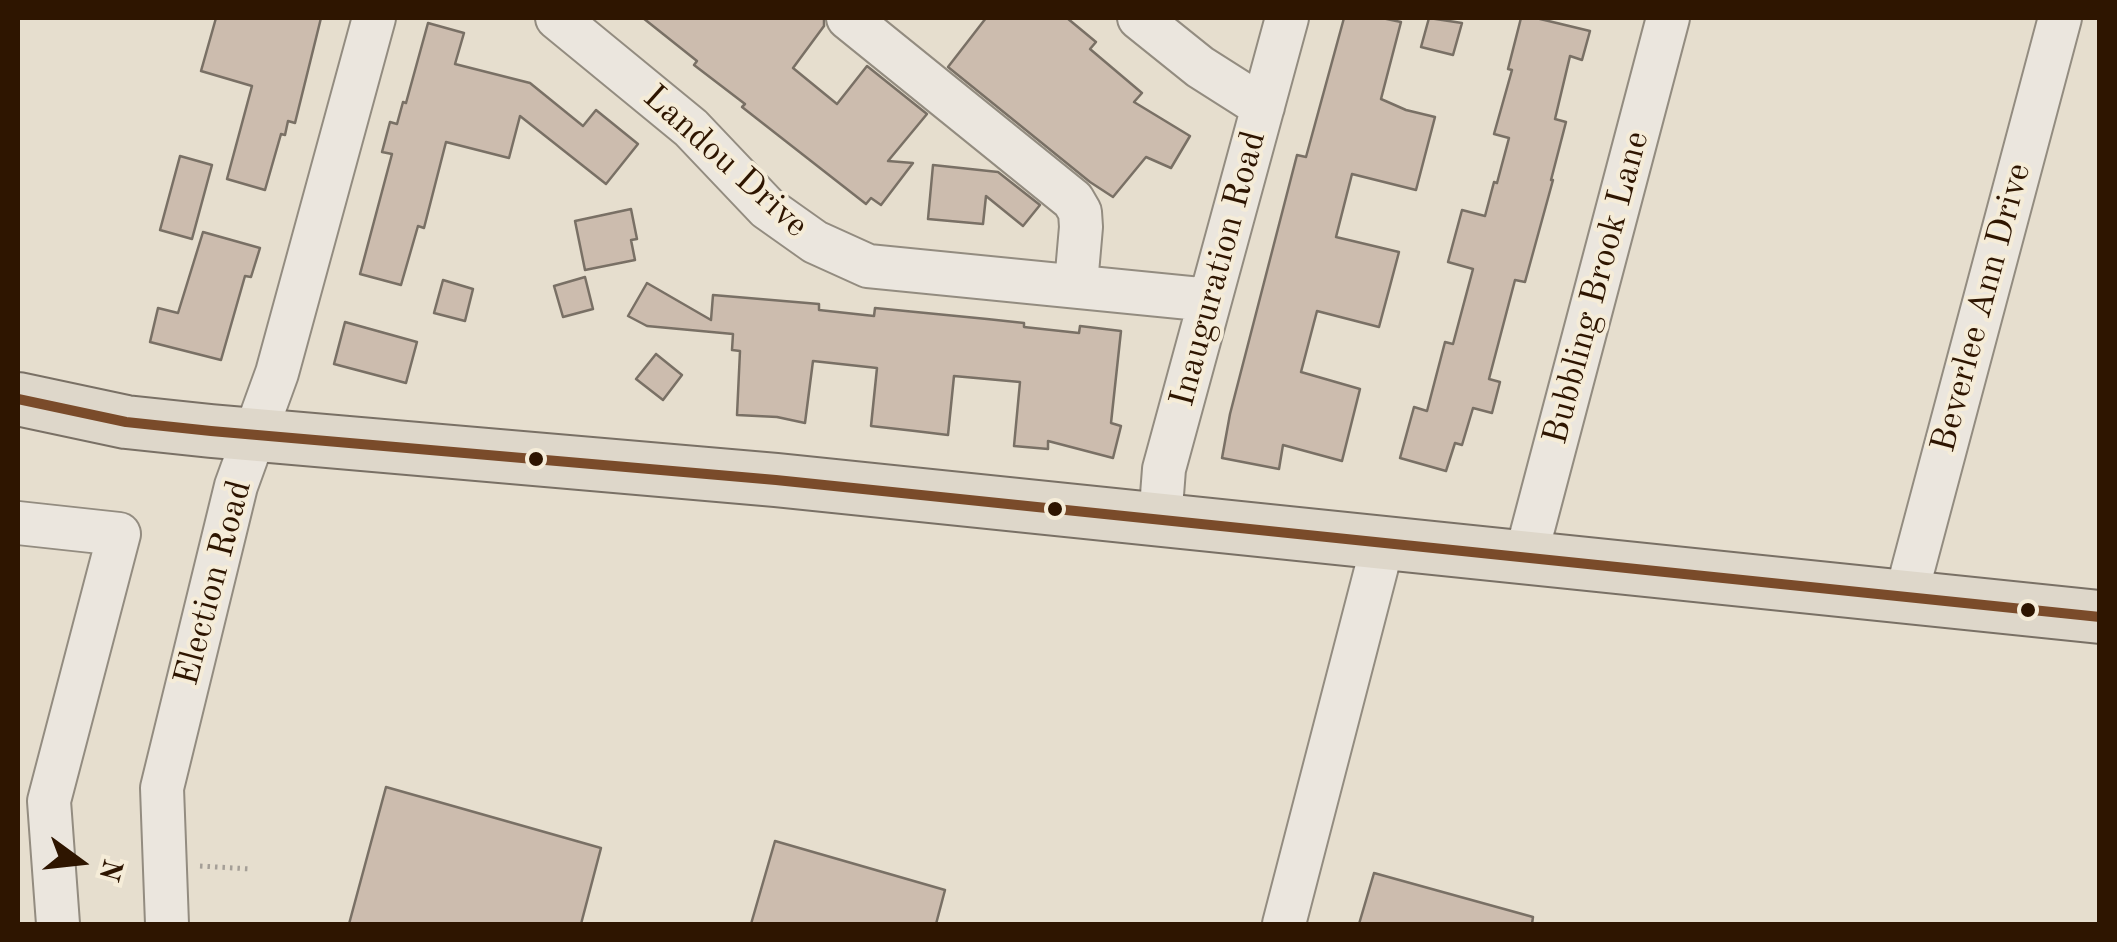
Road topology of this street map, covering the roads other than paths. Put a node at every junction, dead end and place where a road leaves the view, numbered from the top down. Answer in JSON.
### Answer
{"nodes":[{"id":1,"x":374,"y":18,"type":"edge"},
{"id":2,"x":557,"y":18,"type":"edge"},
{"id":3,"x":848,"y":18,"type":"edge"},
{"id":4,"x":1139,"y":18,"type":"edge"},
{"id":5,"x":1288,"y":18,"type":"edge"},
{"id":6,"x":1668,"y":18,"type":"edge"},
{"id":7,"x":2060,"y":18,"type":"edge"},
{"id":8,"x":1263,"y":106,"type":"junction"},
{"id":9,"x":1076,"y":284,"type":"junction"},
{"id":10,"x":1210,"y":300,"type":"junction"},
{"id":11,"x":18,"y":399,"type":"edge"},
{"id":12,"x":255,"y":435,"type":"junction"},
{"id":13,"x":1160,"y":521,"type":"junction"},
{"id":14,"x":18,"y":524,"type":"edge"},
{"id":15,"x":1383,"y":543,"type":"junction"},
{"id":16,"x":1525,"y":559,"type":"junction"},
{"id":17,"x":1905,"y":598,"type":"junction"},
{"id":18,"x":2100,"y":618,"type":"edge"},
{"id":19,"x":58,"y":924,"type":"edge"},
{"id":20,"x":168,"y":924,"type":"edge"},
{"id":21,"x":1284,"y":924,"type":"edge"}],
"edges":[{"from":1,"to":12,"type":"street","name":"Election Road"},
{"from":2,"to":9,"type":"street","name":"Landou Drive"},
{"from":3,"to":9,"type":"street"},
{"from":4,"to":8,"type":"street"},
{"from":5,"to":8,"type":"street","name":"Inauguration Road"},
{"from":6,"to":16,"type":"street","name":"Bubbling Brook Lane"},
{"from":7,"to":17,"type":"street","name":"Beverlee Ann Drive"},
{"from":8,"to":10,"type":"street","name":"Inauguration Road"},
{"from":9,"to":10,"type":"street","name":"Landou Drive"},
{"from":10,"to":13,"type":"street","name":"Inauguration Road"},
{"from":11,"to":12,"type":"main road"},
{"from":12,"to":13,"type":"main road"},
{"from":12,"to":20,"type":"street","name":"Election Road"},
{"from":13,"to":15,"type":"main road"},
{"from":14,"to":19,"type":"street"},
{"from":15,"to":16,"type":"main road"},
{"from":15,"to":21,"type":"street"},
{"from":16,"to":17,"type":"main road"},
{"from":17,"to":18,"type":"main road"}]}
